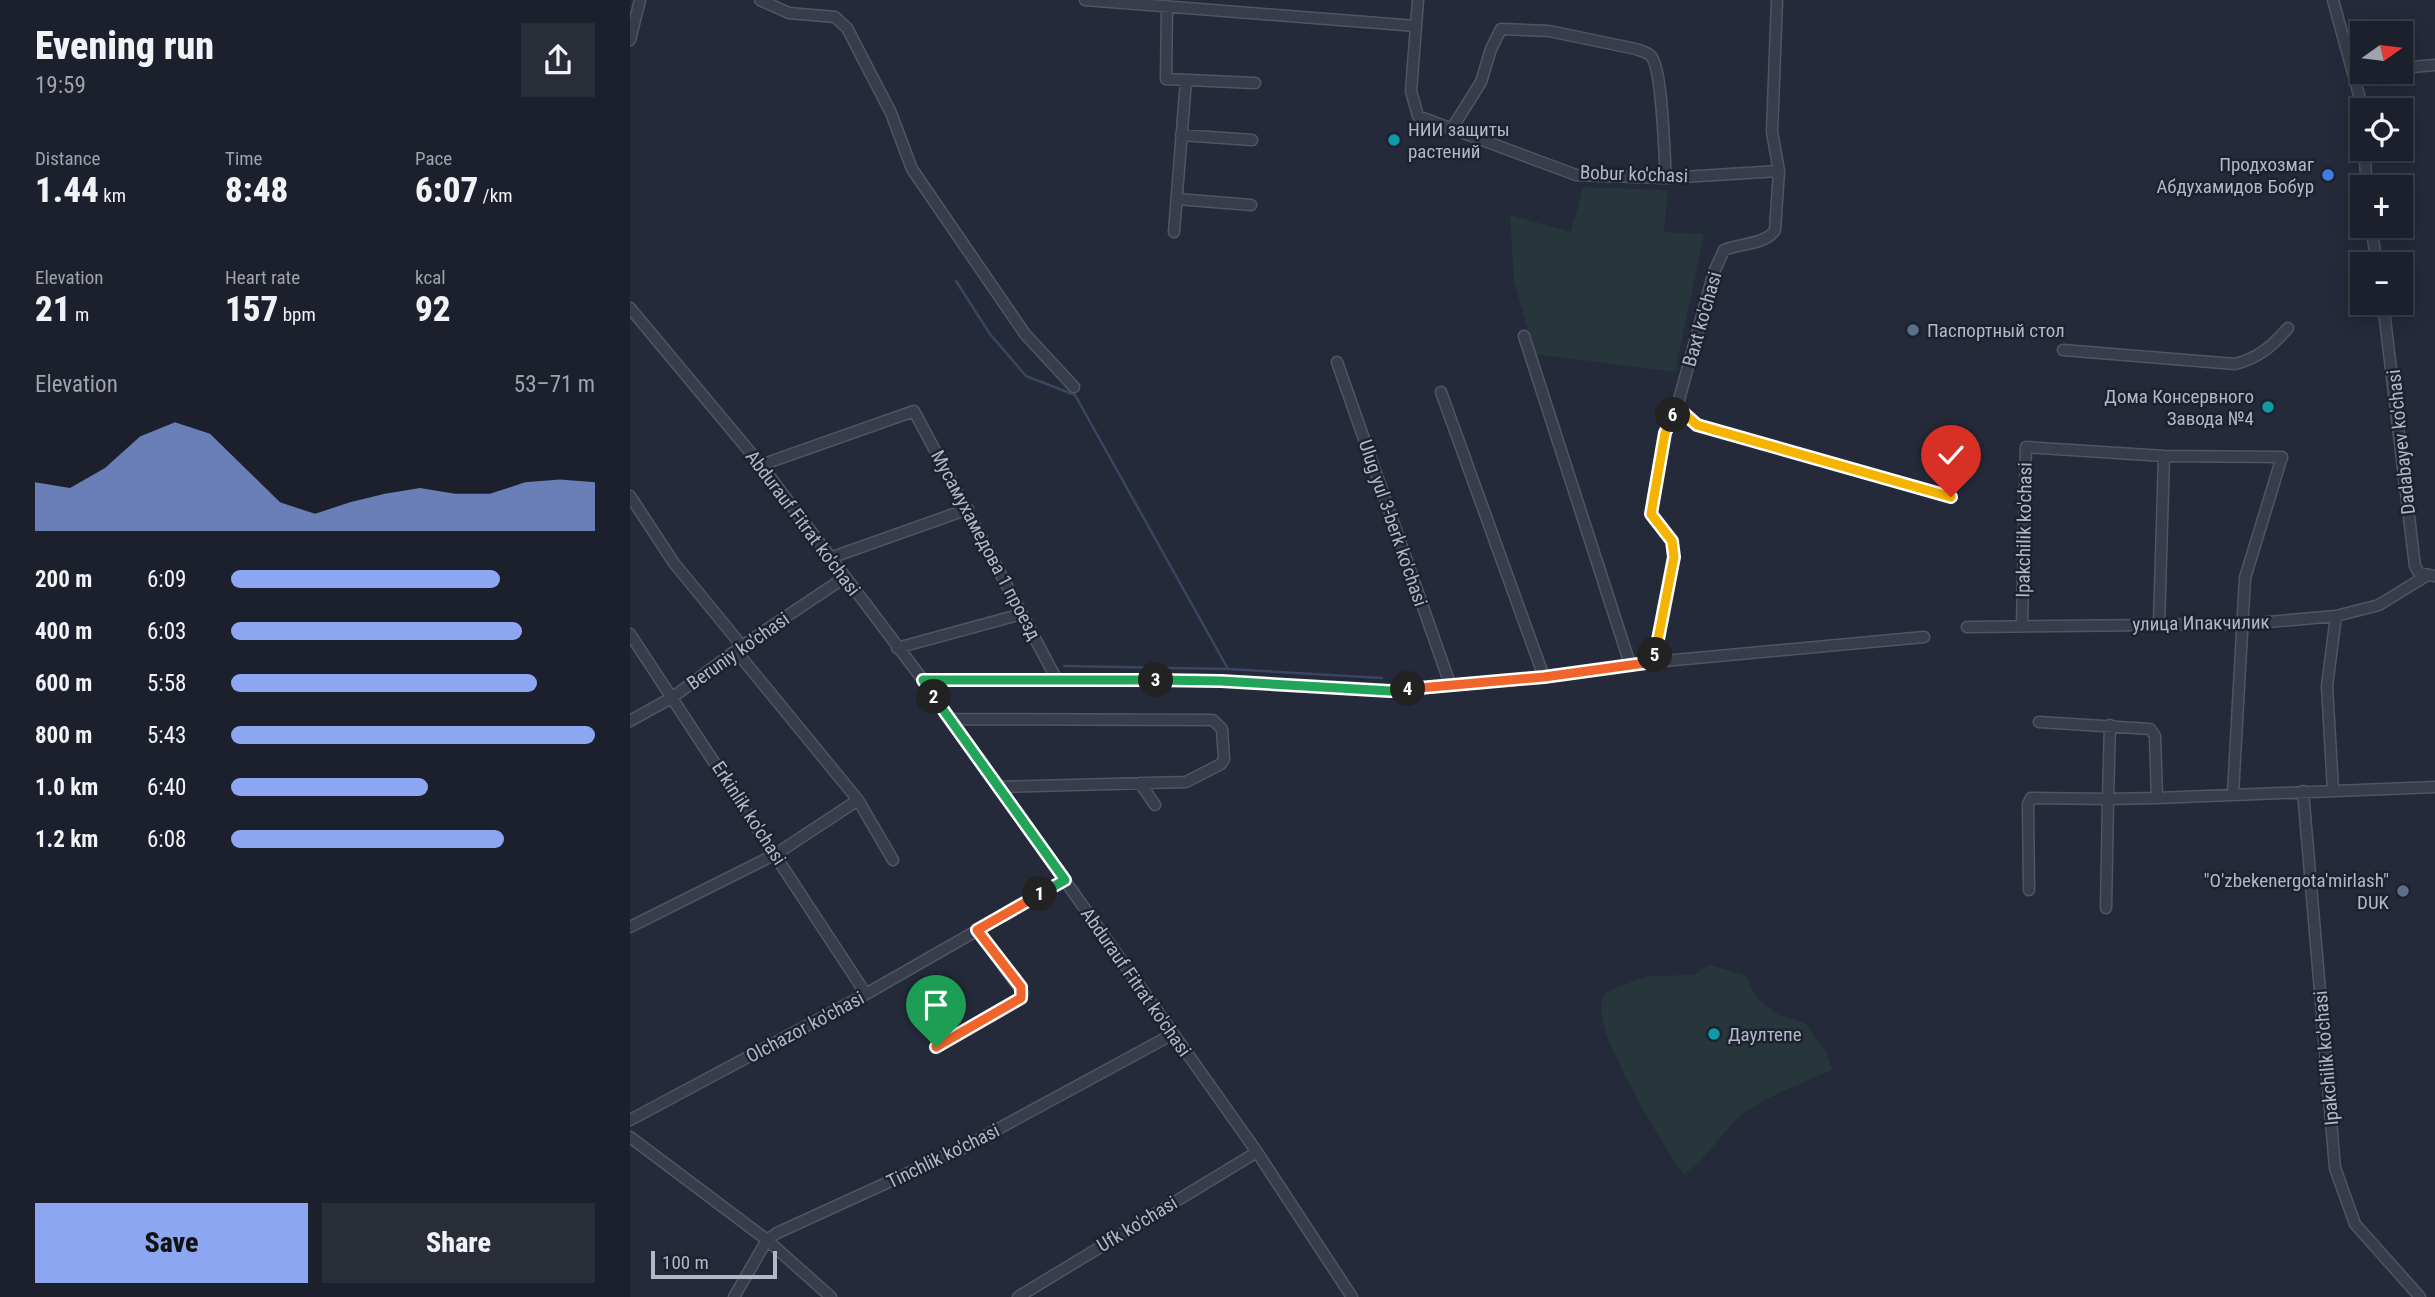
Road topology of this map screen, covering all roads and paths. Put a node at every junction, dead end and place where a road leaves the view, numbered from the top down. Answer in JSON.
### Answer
{"nodes":[{"id":1,"x":640,"y":0,"type":"edge"},
{"id":2,"x":760,"y":0,"type":"edge"},
{"id":3,"x":1085,"y":0,"type":"edge"},
{"id":4,"x":1418,"y":0,"type":"edge"},
{"id":5,"x":1777,"y":0,"type":"edge"},
{"id":6,"x":2333,"y":0,"type":"edge"},
{"id":7,"x":1167,"y":6,"type":"junction"},
{"id":8,"x":1416,"y":26,"type":"junction"},
{"id":9,"x":630,"y":40,"type":"edge"},
{"id":10,"x":2350,"y":60,"type":"edge"},
{"id":11,"x":2435,"y":65,"type":"edge"},
{"id":12,"x":2413,"y":67,"type":"edge"},
{"id":13,"x":1186,"y":80,"type":"junction"},
{"id":14,"x":1255,"y":83,"type":"dead end"},
{"id":15,"x":1451,"y":130,"type":"junction"},
{"id":16,"x":1181,"y":135,"type":"junction"},
{"id":17,"x":1252,"y":140,"type":"dead end"},
{"id":18,"x":1779,"y":171,"type":"junction"},
{"id":19,"x":1666,"y":178,"type":"junction"},
{"id":20,"x":1177,"y":199,"type":"junction"},
{"id":21,"x":1251,"y":205,"type":"dead end"},
{"id":22,"x":1174,"y":232,"type":"dead end"},
{"id":23,"x":630,"y":307,"type":"edge"},
{"id":24,"x":2384,"y":315,"type":"edge"},
{"id":25,"x":2288,"y":328,"type":"dead end"},
{"id":26,"x":1524,"y":336,"type":"dead end"},
{"id":27,"x":2063,"y":350,"type":"dead end"},
{"id":28,"x":1337,"y":362,"type":"dead end"},
{"id":29,"x":1074,"y":387,"type":"dead end"},
{"id":30,"x":1441,"y":392,"type":"dead end"},
{"id":31,"x":1677,"y":407,"type":"junction"},
{"id":32,"x":2164,"y":456,"type":"junction"},
{"id":33,"x":761,"y":464,"type":"junction"},
{"id":34,"x":630,"y":496,"type":"edge"},
{"id":35,"x":1951,"y":497,"type":"dead end"},
{"id":36,"x":968,"y":509,"type":"junction"},
{"id":37,"x":830,"y":558,"type":"junction"},
{"id":38,"x":2430,"y":576,"type":"edge"},
{"id":39,"x":844,"y":578,"type":"junction"},
{"id":40,"x":1022,"y":614,"type":"junction"},
{"id":41,"x":2336,"y":616,"type":"junction"},
{"id":42,"x":2245,"y":624,"type":"junction"},
{"id":43,"x":2022,"y":625,"type":"junction"},
{"id":44,"x":2159,"y":625,"type":"junction"},
{"id":45,"x":1967,"y":627,"type":"dead end"},
{"id":46,"x":630,"y":634,"type":"edge"},
{"id":47,"x":1924,"y":637,"type":"dead end"},
{"id":48,"x":739,"y":648,"type":"junction"},
{"id":49,"x":897,"y":648,"type":"junction"},
{"id":50,"x":1653,"y":662,"type":"junction"},
{"id":51,"x":1630,"y":664,"type":"junction"},
{"id":52,"x":1544,"y":677,"type":"junction"},
{"id":53,"x":923,"y":680,"type":"junction"},
{"id":54,"x":1057,"y":680,"type":"junction"},
{"id":55,"x":1450,"y":684,"type":"junction"},
{"id":56,"x":673,"y":697,"type":"junction"},
{"id":57,"x":950,"y":719,"type":"junction"},
{"id":58,"x":630,"y":721,"type":"edge"},
{"id":59,"x":2039,"y":722,"type":"dead end"},
{"id":60,"x":2110,"y":725,"type":"junction"},
{"id":61,"x":1140,"y":783,"type":"junction"},
{"id":62,"x":999,"y":787,"type":"junction"},
{"id":63,"x":2435,"y":787,"type":"edge"},
{"id":64,"x":2333,"y":790,"type":"junction"},
{"id":65,"x":2303,"y":791,"type":"junction"},
{"id":66,"x":2233,"y":794,"type":"junction"},
{"id":67,"x":2108,"y":799,"type":"junction"},
{"id":68,"x":2157,"y":799,"type":"junction"},
{"id":69,"x":858,"y":800,"type":"junction"},
{"id":70,"x":1155,"y":805,"type":"dead end"},
{"id":71,"x":776,"y":854,"type":"junction"},
{"id":72,"x":894,"y":860,"type":"dead end"},
{"id":73,"x":1065,"y":880,"type":"junction"},
{"id":74,"x":2029,"y":890,"type":"dead end"},
{"id":75,"x":2106,"y":908,"type":"dead end"},
{"id":76,"x":630,"y":927,"type":"edge"},
{"id":77,"x":977,"y":930,"type":"junction"},
{"id":78,"x":866,"y":994,"type":"junction"},
{"id":79,"x":1173,"y":1034,"type":"junction"},
{"id":80,"x":936,"y":1047,"type":"dead end"},
{"id":81,"x":630,"y":1120,"type":"edge"},
{"id":82,"x":630,"y":1137,"type":"edge"},
{"id":83,"x":1256,"y":1152,"type":"junction"},
{"id":84,"x":767,"y":1240,"type":"junction"},
{"id":85,"x":734,"y":1297,"type":"edge"},
{"id":86,"x":831,"y":1297,"type":"edge"},
{"id":87,"x":1018,"y":1297,"type":"edge"},
{"id":88,"x":1352,"y":1297,"type":"edge"},
{"id":89,"x":2420,"y":1297,"type":"edge"}],
"edges":[{"from":1,"to":9,"type":"street"},
{"from":2,"to":29,"type":"street"},
{"from":3,"to":7,"type":"street"},
{"from":4,"to":8,"type":"street","name":"Bobur ko'chasi"},
{"from":5,"to":18,"type":"street","name":"Baxt ko'chasi"},
{"from":6,"to":10,"type":"street"},
{"from":7,"to":8,"type":"street"},
{"from":7,"to":13,"type":"street"},
{"from":8,"to":15,"type":"street","name":"Bobur ko'chasi"},
{"from":11,"to":12,"type":"street"},
{"from":13,"to":14,"type":"street"},
{"from":13,"to":16,"type":"street"},
{"from":15,"to":19,"type":"street","name":"Bobur ko'chasi"},
{"from":15,"to":19,"type":"street"},
{"from":16,"to":17,"type":"street"},
{"from":16,"to":20,"type":"street"},
{"from":18,"to":19,"type":"street","name":"Bobur ko'chasi"},
{"from":18,"to":31,"type":"street","name":"Baxt ko'chasi"},
{"from":20,"to":21,"type":"street"},
{"from":20,"to":22,"type":"street"},
{"from":23,"to":33,"type":"street","name":"Abdurauf Fitrat ko'chasi"},
{"from":24,"to":38,"type":"street","name":"Dadabayev ko'chasi"},
{"from":25,"to":27,"type":"street"},
{"from":26,"to":51,"type":"street"},
{"from":28,"to":55,"type":"street","name":"Ulug yul 3-berk ko'chasi"},
{"from":30,"to":52,"type":"street"},
{"from":31,"to":35,"type":"street"},
{"from":31,"to":50,"type":"street","name":"Baxt ko'chasi"},
{"from":32,"to":42,"type":"street","name":"Ipakchilik ko'chasi"},
{"from":32,"to":43,"type":"street","name":"Ipakchilik ko'chasi"},
{"from":32,"to":44,"type":"street"},
{"from":33,"to":36,"type":"street","name":"Мусамухамедова 1 проезд"},
{"from":33,"to":37,"type":"street","name":"Abdurauf Fitrat ko'chasi"},
{"from":34,"to":48,"type":"street"},
{"from":36,"to":37,"type":"street"},
{"from":36,"to":40,"type":"street","name":"Мусамухамедова 1 проезд"},
{"from":37,"to":39,"type":"street","name":"Abdurauf Fitrat ko'chasi"},
{"from":38,"to":41,"type":"street","name":"улица Ипакчилик"},
{"from":39,"to":48,"type":"street","name":"Beruniy ko'chasi"},
{"from":39,"to":49,"type":"street","name":"Abdurauf Fitrat ko'chasi"},
{"from":40,"to":49,"type":"street"},
{"from":40,"to":54,"type":"street","name":"Мусамухамедова 1 проезд"},
{"from":41,"to":42,"type":"street","name":"улица Ипакчилик"},
{"from":41,"to":64,"type":"street"},
{"from":42,"to":44,"type":"street","name":"улица Ипакчилик"},
{"from":42,"to":66,"type":"street","name":"Ipakchilik ko'chasi"},
{"from":43,"to":44,"type":"street","name":"улица Ипакчилик"},
{"from":43,"to":45,"type":"street","name":"улица Ипакчилик"},
{"from":46,"to":56,"type":"street","name":"Erkinlik ko'chasi"},
{"from":47,"to":50,"type":"street"},
{"from":48,"to":56,"type":"street","name":"Beruniy ko'chasi"},
{"from":48,"to":69,"type":"street"},
{"from":49,"to":53,"type":"street","name":"Abdurauf Fitrat ko'chasi"},
{"from":50,"to":51,"type":"street"},
{"from":51,"to":52,"type":"street"},
{"from":52,"to":55,"type":"street"},
{"from":53,"to":54,"type":"street"},
{"from":53,"to":57,"type":"street","name":"Abdurauf Fitrat ko'chasi"},
{"from":54,"to":55,"type":"street"},
{"from":56,"to":58,"type":"street","name":"Beruniy ko'chasi"},
{"from":56,"to":71,"type":"street","name":"Erkinlik ko'chasi"},
{"from":57,"to":61,"type":"street"},
{"from":57,"to":62,"type":"street","name":"Abdurauf Fitrat ko'chasi"},
{"from":59,"to":60,"type":"street"},
{"from":60,"to":67,"type":"street"},
{"from":60,"to":68,"type":"street"},
{"from":61,"to":62,"type":"street"},
{"from":61,"to":70,"type":"street"},
{"from":62,"to":73,"type":"street","name":"Abdurauf Fitrat ko'chasi"},
{"from":63,"to":64,"type":"street"},
{"from":64,"to":65,"type":"street"},
{"from":65,"to":66,"type":"street"},
{"from":65,"to":89,"type":"street","name":"Ipakchilik ko'chasi"},
{"from":66,"to":68,"type":"street"},
{"from":67,"to":68,"type":"street"},
{"from":67,"to":74,"type":"street"},
{"from":67,"to":75,"type":"street"},
{"from":69,"to":71,"type":"street"},
{"from":69,"to":72,"type":"street"},
{"from":71,"to":76,"type":"street"},
{"from":71,"to":78,"type":"street","name":"Erkinlik ko'chasi"},
{"from":73,"to":77,"type":"street","name":"Olchazor ko'chasi"},
{"from":73,"to":79,"type":"street","name":"Abdurauf Fitrat ko'chasi"},
{"from":77,"to":78,"type":"street","name":"Olchazor ko'chasi"},
{"from":77,"to":80,"type":"street"},
{"from":78,"to":81,"type":"street","name":"Olchazor ko'chasi"},
{"from":79,"to":83,"type":"street","name":"Abdurauf Fitrat ko'chasi"},
{"from":79,"to":84,"type":"street","name":"Tinchlik ko'chasi"},
{"from":82,"to":84,"type":"street"},
{"from":83,"to":87,"type":"street","name":"Ufk ko'chasi"},
{"from":83,"to":88,"type":"street","name":"Abdurauf Fitrat ko'chasi"},
{"from":84,"to":85,"type":"street"},
{"from":84,"to":86,"type":"street"}]}
